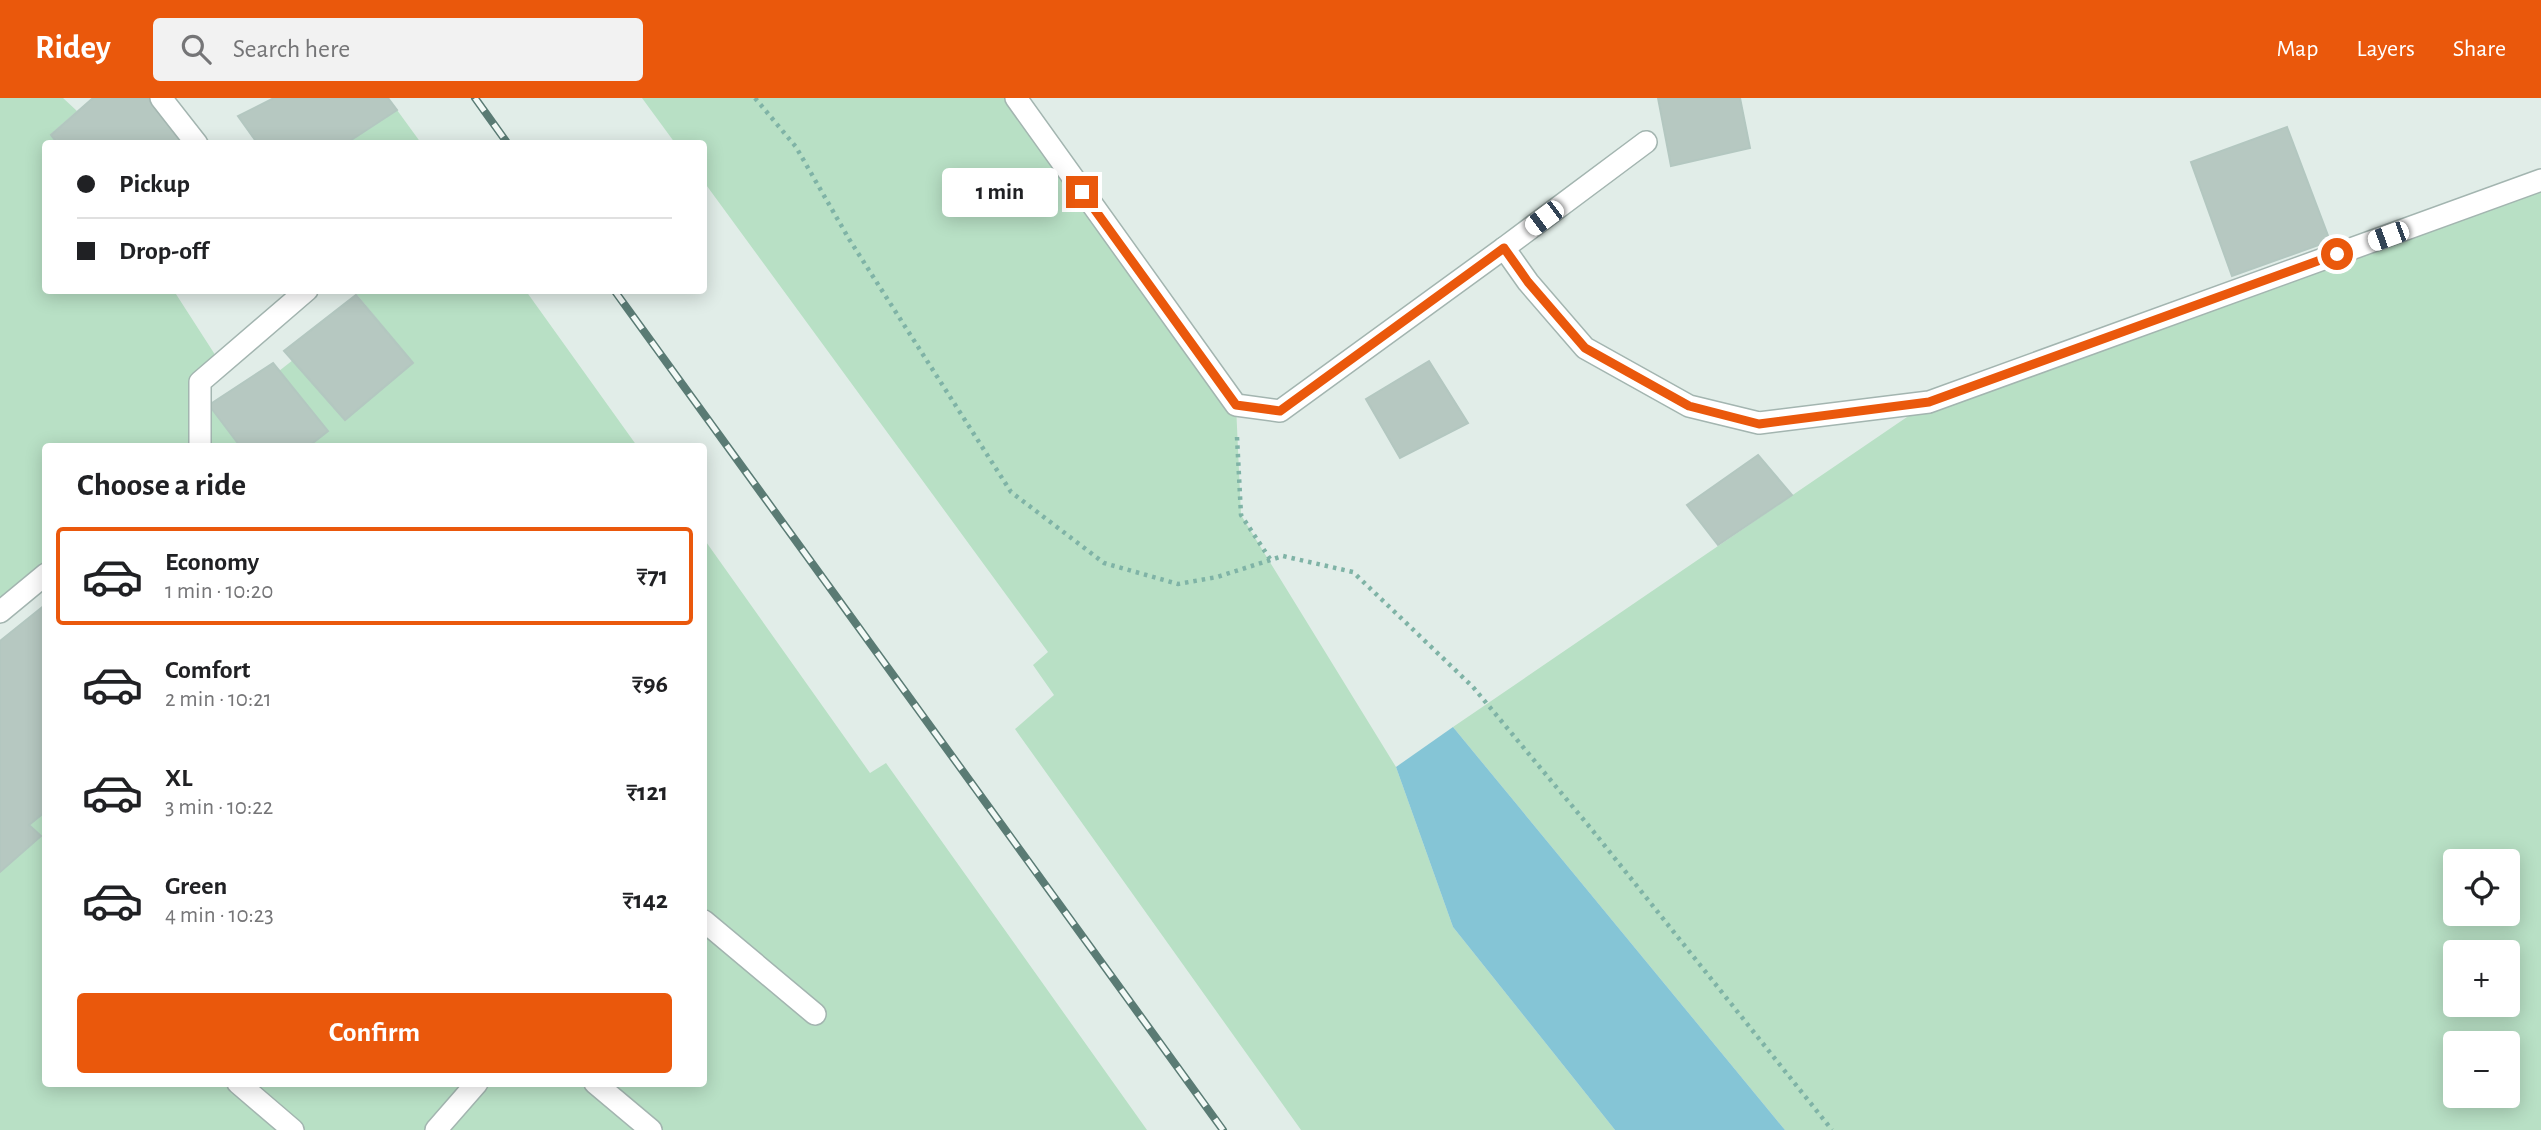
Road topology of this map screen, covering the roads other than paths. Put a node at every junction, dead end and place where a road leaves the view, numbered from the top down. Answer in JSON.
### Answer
{"nodes":[{"id":1,"x":161,"y":98,"type":"edge"},
{"id":2,"x":1016,"y":98,"type":"edge"},
{"id":3,"x":194,"y":140,"type":"edge"},
{"id":4,"x":1646,"y":142,"type":"dead end"},
{"id":5,"x":2541,"y":180,"type":"edge"},
{"id":6,"x":1504,"y":248,"type":"junction"},
{"id":7,"x":302,"y":294,"type":"edge"},
{"id":8,"x":200,"y":443,"type":"edge"},
{"id":9,"x":42,"y":577,"type":"edge"},
{"id":10,"x":0,"y":612,"type":"edge"},
{"id":11,"x":707,"y":924,"type":"edge"},
{"id":12,"x":815,"y":1014,"type":"dead end"},
{"id":13,"x":243,"y":1087,"type":"edge"},
{"id":14,"x":474,"y":1087,"type":"edge"},
{"id":15,"x":600,"y":1087,"type":"edge"},
{"id":16,"x":293,"y":1130,"type":"edge"},
{"id":17,"x":436,"y":1130,"type":"edge"},
{"id":18,"x":651,"y":1130,"type":"edge"}],
"edges":[{"from":1,"to":3,"type":"street"},
{"from":2,"to":6,"type":"street"},
{"from":4,"to":6,"type":"street"},
{"from":5,"to":6,"type":"street"},
{"from":7,"to":8,"type":"street"},
{"from":9,"to":10,"type":"street"},
{"from":11,"to":12,"type":"street"},
{"from":13,"to":16,"type":"street"},
{"from":14,"to":17,"type":"street"},
{"from":15,"to":18,"type":"street"}]}
